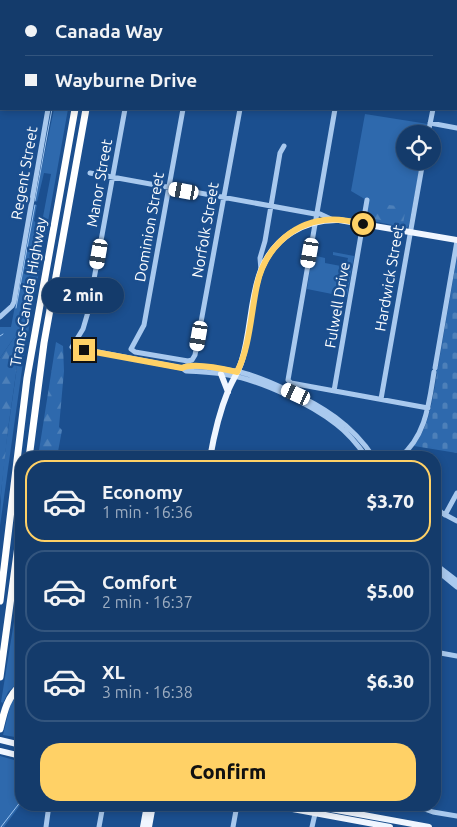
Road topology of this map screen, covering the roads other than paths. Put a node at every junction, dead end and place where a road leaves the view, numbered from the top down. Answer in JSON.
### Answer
{"nodes":[{"id":1,"x":48,"y":110,"type":"edge"},
{"id":2,"x":75,"y":110,"type":"edge"},
{"id":3,"x":86,"y":110,"type":"edge"},
{"id":4,"x":125,"y":110,"type":"edge"},
{"id":5,"x":183,"y":110,"type":"edge"},
{"id":6,"x":240,"y":110,"type":"edge"},
{"id":7,"x":336,"y":110,"type":"edge"},
{"id":8,"x":433,"y":110,"type":"edge"},
{"id":9,"x":430,"y":123,"type":"joint"},
{"id":10,"x":457,"y":128,"type":"edge"},
{"id":11,"x":284,"y":146,"type":"dead end"},
{"id":12,"x":421,"y":170,"type":"edge"},
{"id":13,"x":90,"y":173,"type":"dead end"},
{"id":14,"x":112,"y":178,"type":"junction"},
{"id":15,"x":168,"y":188,"type":"junction"},
{"id":16,"x":224,"y":198,"type":"junction"},
{"id":17,"x":367,"y":200,"type":"dead end"},
{"id":18,"x":271,"y":207,"type":"junction"},
{"id":19,"x":316,"y":214,"type":"junction"},
{"id":20,"x":333,"y":220,"type":"junction"},
{"id":21,"x":315,"y":222,"type":"junction"},
{"id":22,"x":363,"y":224,"type":"junction"},
{"id":23,"x":410,"y":232,"type":"junction"},
{"id":24,"x":457,"y":240,"type":"edge"},
{"id":25,"x":265,"y":241,"type":"junction"},
{"id":26,"x":274,"y":248,"type":"junction"},
{"id":27,"x":261,"y":270,"type":"junction"},
{"id":28,"x":0,"y":317,"type":"edge"},
{"id":29,"x":195,"y":355,"type":"joint"},
{"id":30,"x":182,"y":368,"type":"junction"},
{"id":31,"x":221,"y":374,"type":"junction"},
{"id":32,"x":236,"y":374,"type":"junction"},
{"id":33,"x":334,"y":391,"type":"junction"},
{"id":34,"x":228,"y":392,"type":"junction"},
{"id":35,"x":381,"y":399,"type":"junction"},
{"id":36,"x":428,"y":408,"type":"junction"},
{"id":37,"x":338,"y":421,"type":"junction"},
{"id":38,"x":18,"y":451,"type":"edge"},
{"id":39,"x":30,"y":451,"type":"edge"},
{"id":40,"x":211,"y":451,"type":"edge"},
{"id":41,"x":362,"y":451,"type":"edge"},
{"id":42,"x":369,"y":451,"type":"edge"},
{"id":43,"x":409,"y":451,"type":"edge"},
{"id":44,"x":15,"y":476,"type":"edge"},
{"id":45,"x":457,"y":493,"type":"edge"},
{"id":46,"x":441,"y":511,"type":"edge"},
{"id":47,"x":445,"y":515,"type":"junction"},
{"id":48,"x":457,"y":520,"type":"edge"},
{"id":49,"x":15,"y":568,"type":"edge"},
{"id":50,"x":441,"y":569,"type":"edge"},
{"id":51,"x":441,"y":575,"type":"edge"},
{"id":52,"x":457,"y":581,"type":"edge"},
{"id":53,"x":457,"y":587,"type":"edge"},
{"id":54,"x":0,"y":598,"type":"edge"},
{"id":55,"x":441,"y":653,"type":"edge"},
{"id":56,"x":457,"y":656,"type":"edge"},
{"id":57,"x":0,"y":677,"type":"edge"},
{"id":58,"x":15,"y":691,"type":"edge"},
{"id":59,"x":0,"y":729,"type":"edge"},
{"id":60,"x":0,"y":740,"type":"edge"},
{"id":61,"x":15,"y":744,"type":"edge"},
{"id":62,"x":0,"y":751,"type":"edge"},
{"id":63,"x":15,"y":754,"type":"edge"},
{"id":64,"x":49,"y":811,"type":"edge"},
{"id":65,"x":102,"y":811,"type":"edge"},
{"id":66,"x":146,"y":811,"type":"edge"},
{"id":67,"x":152,"y":811,"type":"edge"},
{"id":68,"x":236,"y":811,"type":"edge"},
{"id":69,"x":315,"y":811,"type":"edge"},
{"id":70,"x":328,"y":811,"type":"edge"},
{"id":71,"x":334,"y":811,"type":"edge"},
{"id":72,"x":430,"y":811,"type":"edge"},
{"id":73,"x":457,"y":816,"type":"edge"},
{"id":74,"x":46,"y":827,"type":"edge"},
{"id":75,"x":100,"y":827,"type":"edge"},
{"id":76,"x":143,"y":827,"type":"edge"},
{"id":77,"x":149,"y":827,"type":"edge"},
{"id":78,"x":233,"y":827,"type":"edge"},
{"id":79,"x":312,"y":827,"type":"edge"},
{"id":80,"x":390,"y":827,"type":"edge"},
{"id":81,"x":429,"y":827,"type":"edge"}],
"edges":[{"from":1,"to":28,"type":"street","name":"Regent Street"},
{"from":2,"to":38,"type":"highway","name":"Trans-Canada Highway"},
{"from":3,"to":39,"type":"highway","name":"Trans-Canada Highway"},
{"from":4,"to":14,"type":"street","name":"Manor Street"},
{"from":5,"to":15,"type":"street","name":"Dominion Street"},
{"from":6,"to":16,"type":"street","name":"Norfolk Street"},
{"from":7,"to":19,"type":"street"},
{"from":8,"to":9,"type":"street"},
{"from":9,"to":10,"type":"street"},
{"from":11,"to":18,"type":"street"},
{"from":12,"to":23,"type":"street","name":"Hardwick Street"},
{"from":13,"to":14,"type":"street"},
{"from":14,"to":15,"type":"street"},
{"from":14,"to":30,"type":"street","name":"Manor Street"},
{"from":15,"to":16,"type":"street"},
{"from":15,"to":29,"type":"street","name":"Dominion Street"},
{"from":16,"to":18,"type":"street"},
{"from":16,"to":29,"type":"street","name":"Norfolk Street"},
{"from":17,"to":22,"type":"street","name":"Fulwell Drive"},
{"from":18,"to":19,"type":"street"},
{"from":18,"to":25,"type":"street"},
{"from":19,"to":20,"type":"street"},
{"from":19,"to":21,"type":"street"},
{"from":20,"to":21,"type":"main road"},
{"from":20,"to":22,"type":"main road"},
{"from":21,"to":26,"type":"main road"},
{"from":21,"to":33,"type":"street"},
{"from":22,"to":23,"type":"main road"},
{"from":22,"to":33,"type":"street","name":"Fulwell Drive"},
{"from":23,"to":24,"type":"main road"},
{"from":23,"to":35,"type":"street","name":"Hardwick Street"},
{"from":24,"to":36,"type":"street"},
{"from":25,"to":26,"type":"street"},
{"from":25,"to":27,"type":"street"},
{"from":26,"to":27,"type":"main road"},
{"from":27,"to":32,"type":"main road"},
{"from":30,"to":31,"type":"street"},
{"from":30,"to":32,"type":"street"},
{"from":31,"to":32,"type":"street"},
{"from":31,"to":34,"type":"main road"},
{"from":32,"to":34,"type":"main road"},
{"from":32,"to":37,"type":"street"},
{"from":33,"to":35,"type":"street"},
{"from":34,"to":40,"type":"main road"},
{"from":35,"to":36,"type":"street"},
{"from":36,"to":43,"type":"street"},
{"from":37,"to":41,"type":"street"},
{"from":37,"to":42,"type":"street"},
{"from":44,"to":54,"type":"highway","name":"Trans-Canada Highway"},
{"from":45,"to":47,"type":"street"},
{"from":46,"to":47,"type":"street"},
{"from":47,"to":48,"type":"street"},
{"from":49,"to":57,"type":"highway"},
{"from":50,"to":52,"type":"street"},
{"from":51,"to":53,"type":"street"},
{"from":55,"to":56,"type":"street"},
{"from":58,"to":59,"type":"highway"},
{"from":60,"to":61,"type":"main road"},
{"from":62,"to":63,"type":"main road"},
{"from":64,"to":74,"type":"street"},
{"from":65,"to":75,"type":"street"},
{"from":66,"to":76,"type":"main road"},
{"from":67,"to":77,"type":"main road"},
{"from":68,"to":78,"type":"street"},
{"from":69,"to":79,"type":"street"},
{"from":70,"to":80,"type":"main road"},
{"from":71,"to":81,"type":"main road"},
{"from":72,"to":73,"type":"street"}]}
